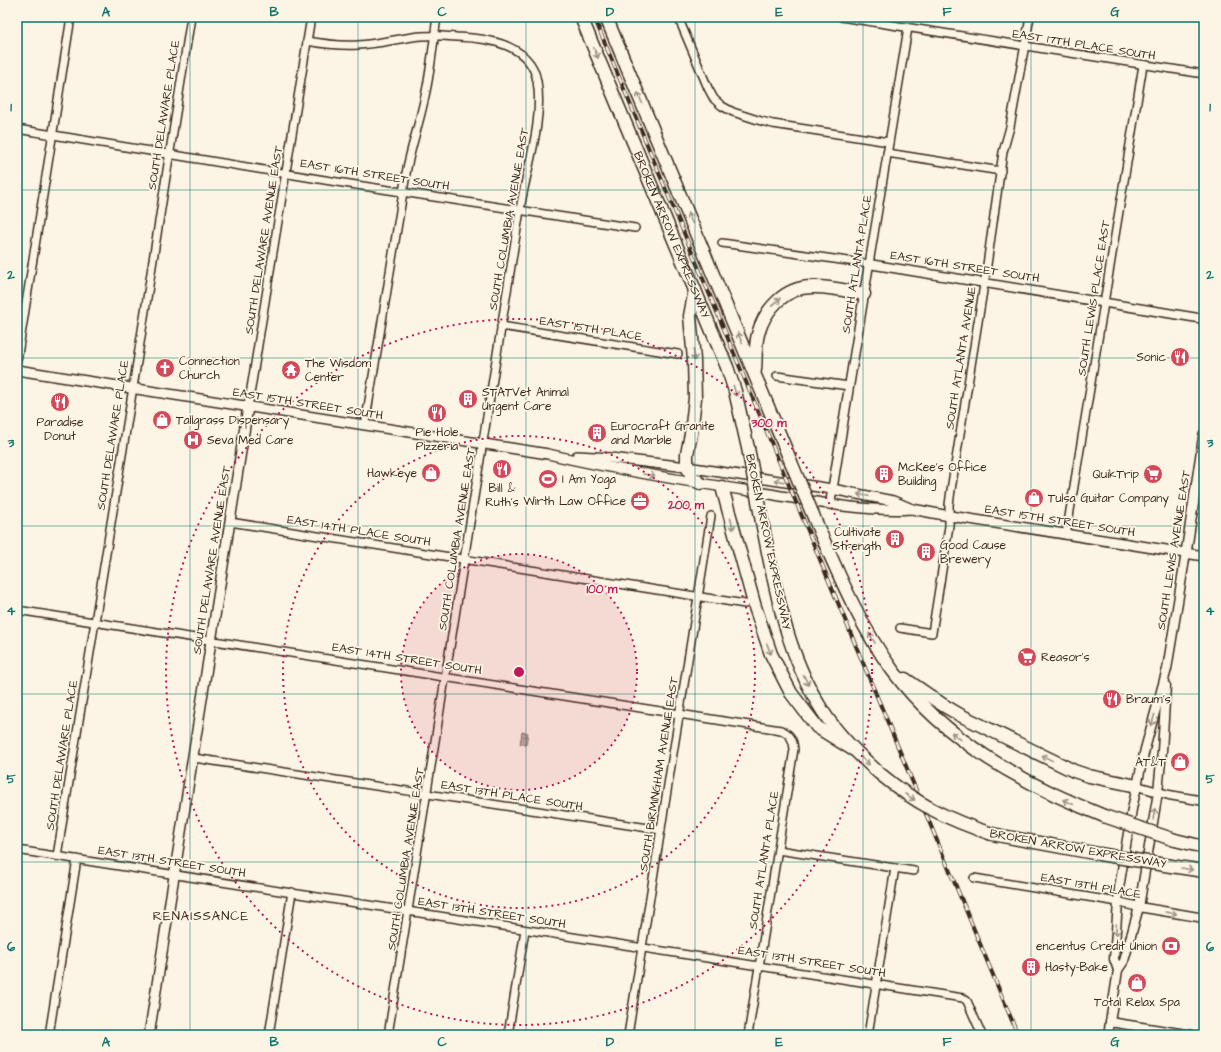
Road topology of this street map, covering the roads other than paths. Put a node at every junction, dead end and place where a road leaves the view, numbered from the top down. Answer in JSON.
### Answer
{"nodes":[{"id":1,"x":71,"y":17,"type":"edge"},
{"id":2,"x":191,"y":17,"type":"edge"},
{"id":3,"x":311,"y":17,"type":"edge"},
{"id":4,"x":437,"y":17,"type":"edge"},
{"id":5,"x":581,"y":17,"type":"edge"},
{"id":6,"x":606,"y":17,"type":"edge"},
{"id":7,"x":678,"y":17,"type":"edge"},
{"id":8,"x":841,"y":17,"type":"edge"},
{"id":9,"x":1030,"y":17,"type":"edge"},
{"id":10,"x":908,"y":28,"type":"junction"},
{"id":11,"x":434,"y":35,"type":"junction"},
{"id":12,"x":307,"y":41,"type":"junction"},
{"id":13,"x":1025,"y":47,"type":"junction"},
{"id":14,"x":1143,"y":65,"type":"junction"},
{"id":15,"x":1204,"y":74,"type":"edge"},
{"id":16,"x":17,"y":129,"type":"edge"},
{"id":17,"x":53,"y":135,"type":"junction"},
{"id":18,"x":889,"y":142,"type":"junction"},
{"id":19,"x":887,"y":152,"type":"junction"},
{"id":20,"x":170,"y":154,"type":"junction"},
{"id":21,"x":1001,"y":171,"type":"junction"},
{"id":22,"x":287,"y":174,"type":"junction"},
{"id":23,"x":403,"y":192,"type":"junction"},
{"id":24,"x":520,"y":210,"type":"junction"},
{"id":25,"x":636,"y":228,"type":"dead end"},
{"id":26,"x":722,"y":243,"type":"dead end"},
{"id":27,"x":869,"y":264,"type":"junction"},
{"id":28,"x":985,"y":282,"type":"junction"},
{"id":29,"x":695,"y":290,"type":"junction"},
{"id":30,"x":864,"y":294,"type":"junction"},
{"id":31,"x":1104,"y":302,"type":"junction"},
{"id":32,"x":1204,"y":318,"type":"edge"},
{"id":33,"x":501,"y":326,"type":"junction"},
{"id":34,"x":678,"y":354,"type":"dead end"},
{"id":35,"x":17,"y":361,"type":"edge"},
{"id":36,"x":17,"y":370,"type":"edge"},
{"id":37,"x":754,"y":374,"type":"junction"},
{"id":38,"x":777,"y":376,"type":"dead end"},
{"id":39,"x":849,"y":386,"type":"junction"},
{"id":40,"x":132,"y":388,"type":"junction"},
{"id":41,"x":248,"y":406,"type":"junction"},
{"id":42,"x":365,"y":425,"type":"junction"},
{"id":43,"x":1204,"y":434,"type":"edge"},
{"id":44,"x":483,"y":444,"type":"junction"},
{"id":45,"x":548,"y":454,"type":"junction"},
{"id":46,"x":687,"y":467,"type":"junction"},
{"id":47,"x":700,"y":483,"type":"junction"},
{"id":48,"x":722,"y":487,"type":"junction"},
{"id":49,"x":832,"y":489,"type":"junction"},
{"id":50,"x":830,"y":504,"type":"junction"},
{"id":51,"x":912,"y":509,"type":"junction"},
{"id":52,"x":711,"y":516,"type":"dead end"},
{"id":53,"x":949,"y":516,"type":"junction"},
{"id":54,"x":230,"y":522,"type":"junction"},
{"id":55,"x":1066,"y":534,"type":"junction"},
{"id":56,"x":1186,"y":553,"type":"junction"},
{"id":57,"x":1204,"y":556,"type":"edge"},
{"id":58,"x":464,"y":559,"type":"junction"},
{"id":59,"x":699,"y":596,"type":"junction"},
{"id":60,"x":745,"y":604,"type":"dead end"},
{"id":61,"x":17,"y":610,"type":"edge"},
{"id":62,"x":95,"y":622,"type":"junction"},
{"id":63,"x":900,"y":628,"type":"dead end"},
{"id":64,"x":212,"y":640,"type":"junction"},
{"id":65,"x":1167,"y":669,"type":"junction"},
{"id":66,"x":893,"y":671,"type":"junction"},
{"id":67,"x":446,"y":677,"type":"junction"},
{"id":68,"x":680,"y":714,"type":"junction"},
{"id":69,"x":791,"y":737,"type":"joint"},
{"id":70,"x":852,"y":749,"type":"junction"},
{"id":71,"x":194,"y":758,"type":"junction"},
{"id":72,"x":1137,"y":786,"type":"junction"},
{"id":73,"x":1158,"y":792,"type":"junction"},
{"id":74,"x":428,"y":794,"type":"junction"},
{"id":75,"x":1204,"y":801,"type":"edge"},
{"id":76,"x":661,"y":830,"type":"junction"},
{"id":77,"x":1204,"y":846,"type":"edge"},
{"id":78,"x":17,"y":850,"type":"edge"},
{"id":79,"x":778,"y":850,"type":"junction"},
{"id":80,"x":57,"y":856,"type":"junction"},
{"id":81,"x":77,"y":860,"type":"junction"},
{"id":82,"x":895,"y":868,"type":"junction"},
{"id":83,"x":914,"y":871,"type":"dead end"},
{"id":84,"x":1204,"y":871,"type":"edge"},
{"id":85,"x":174,"y":875,"type":"junction"},
{"id":86,"x":974,"y":878,"type":"dead end"},
{"id":87,"x":292,"y":892,"type":"junction"},
{"id":88,"x":1118,"y":902,"type":"junction"},
{"id":89,"x":1139,"y":907,"type":"junction"},
{"id":90,"x":409,"y":912,"type":"junction"},
{"id":91,"x":1204,"y":918,"type":"edge"},
{"id":92,"x":525,"y":930,"type":"junction"},
{"id":93,"x":642,"y":948,"type":"junction"},
{"id":94,"x":759,"y":966,"type":"junction"},
{"id":95,"x":1118,"y":970,"type":"junction"},
{"id":96,"x":876,"y":985,"type":"junction"},
{"id":97,"x":1110,"y":1022,"type":"junction"},
{"id":98,"x":49,"y":1035,"type":"edge"},
{"id":99,"x":149,"y":1035,"type":"edge"},
{"id":100,"x":269,"y":1035,"type":"edge"},
{"id":101,"x":388,"y":1035,"type":"edge"},
{"id":102,"x":508,"y":1035,"type":"edge"},
{"id":103,"x":628,"y":1035,"type":"edge"},
{"id":104,"x":748,"y":1035,"type":"edge"},
{"id":105,"x":868,"y":1035,"type":"edge"},
{"id":106,"x":982,"y":1035,"type":"edge"},
{"id":107,"x":1108,"y":1035,"type":"edge"},
{"id":108,"x":1192,"y":1035,"type":"edge"}],
"edges":[{"from":1,"to":17,"type":"street"},
{"from":2,"to":20,"type":"street","name":"SOUTH DELAWARE PLACE"},
{"from":3,"to":12,"type":"street","name":"SOUTH DELAWARE AVENUE EAST"},
{"from":4,"to":11,"type":"street"},
{"from":5,"to":29,"type":"highway","name":"BROKEN ARROW EXPRESSWAY","one_way":true},
{"from":37,"to":6,"type":"highway","name":"BROKEN ARROW EXPRESSWAY","one_way":true},
{"from":7,"to":18,"type":"street"},
{"from":8,"to":10,"type":"street","name":"EAST 17TH PLACE SOUTH"},
{"from":9,"to":13,"type":"street","name":"SOUTH ATLANTA AVENUE"},
{"from":10,"to":13,"type":"street","name":"EAST 17TH PLACE SOUTH"},
{"from":10,"to":18,"type":"street","name":"SOUTH ATLANTA PLACE"},
{"from":11,"to":12,"type":"street"},
{"from":11,"to":23,"type":"street"},
{"from":11,"to":24,"type":"street","name":"SOUTH COLUMBIA AVENUE EAST"},
{"from":12,"to":22,"type":"street","name":"SOUTH DELAWARE AVENUE EAST"},
{"from":13,"to":14,"type":"street","name":"EAST 17TH PLACE SOUTH"},
{"from":13,"to":21,"type":"street","name":"SOUTH ATLANTA AVENUE"},
{"from":14,"to":15,"type":"street","name":"EAST 17TH PLACE SOUTH"},
{"from":14,"to":31,"type":"street","name":"SOUTH LEWIS PLACE EAST"},
{"from":16,"to":17,"type":"street","name":"EAST 16TH STREET SOUTH"},
{"from":17,"to":20,"type":"street","name":"EAST 16TH STREET SOUTH"},
{"from":17,"to":35,"type":"street"},
{"from":18,"to":19,"type":"street","name":"SOUTH ATLANTA PLACE"},
{"from":19,"to":21,"type":"street"},
{"from":19,"to":27,"type":"street","name":"SOUTH ATLANTA PLACE"},
{"from":20,"to":22,"type":"street","name":"EAST 16TH STREET SOUTH"},
{"from":20,"to":40,"type":"street","name":"SOUTH DELAWARE PLACE"},
{"from":21,"to":28,"type":"street","name":"SOUTH ATLANTA AVENUE"},
{"from":22,"to":23,"type":"street","name":"EAST 16TH STREET SOUTH"},
{"from":22,"to":41,"type":"street","name":"SOUTH DELAWARE AVENUE EAST"},
{"from":23,"to":24,"type":"street","name":"EAST 16TH STREET SOUTH"},
{"from":23,"to":42,"type":"street"},
{"from":24,"to":25,"type":"street","name":"EAST 16TH STREET SOUTH"},
{"from":24,"to":33,"type":"street","name":"SOUTH COLUMBIA AVENUE EAST"},
{"from":26,"to":27,"type":"street","name":"EAST 16TH STREET SOUTH"},
{"from":27,"to":28,"type":"street","name":"EAST 16TH STREET SOUTH"},
{"from":27,"to":30,"type":"street","name":"SOUTH ATLANTA PLACE"},
{"from":28,"to":31,"type":"street","name":"EAST 16TH STREET SOUTH"},
{"from":28,"to":53,"type":"street","name":"SOUTH ATLANTA AVENUE"},
{"from":29,"to":46,"type":"highway","one_way":true},
{"from":29,"to":70,"type":"highway","name":"BROKEN ARROW EXPRESSWAY","one_way":true,"bridge":true},
{"from":37,"to":30,"type":"highway","one_way":true},
{"from":30,"to":39,"type":"street","name":"SOUTH ATLANTA PLACE"},
{"from":31,"to":32,"type":"street","name":"EAST 16TH STREET SOUTH"},
{"from":31,"to":55,"type":"street","name":"SOUTH LEWIS PLACE EAST"},
{"from":33,"to":34,"type":"street","name":"EAST 15TH PLACE"},
{"from":33,"to":44,"type":"street","name":"SOUTH COLUMBIA AVENUE EAST"},
{"from":36,"to":40,"type":"main road","name":"EAST 15TH STREET SOUTH"},
{"from":66,"to":37,"type":"highway","name":"BROKEN ARROW EXPRESSWAY","one_way":true,"bridge":true},
{"from":38,"to":39,"type":"street"},
{"from":39,"to":49,"type":"street","name":"SOUTH ATLANTA PLACE"},
{"from":40,"to":41,"type":"main road","name":"EAST 15TH STREET SOUTH"},
{"from":40,"to":62,"type":"street","name":"SOUTH DELAWARE PLACE"},
{"from":41,"to":42,"type":"main road","name":"EAST 15TH STREET SOUTH"},
{"from":41,"to":54,"type":"main road","name":"SOUTH DELAWARE AVENUE EAST"},
{"from":42,"to":44,"type":"main road","name":"EAST 15TH STREET SOUTH"},
{"from":43,"to":56,"type":"main road","name":"SOUTH LEWIS AVENUE EAST"},
{"from":44,"to":45,"type":"main road","name":"EAST 15TH STREET SOUTH"},
{"from":44,"to":58,"type":"street","name":"SOUTH COLUMBIA AVENUE EAST"},
{"from":45,"to":46,"type":"main road","name":"EAST 15TH STREET SOUTH"},
{"from":45,"to":47,"type":"main road","name":"EAST 15TH STREET SOUTH","one_way":true},
{"from":46,"to":47,"type":"highway"},
{"from":49,"to":46,"type":"main road","name":"EAST 15TH STREET SOUTH","one_way":true},
{"from":47,"to":48,"type":"main road","name":"EAST 15TH STREET SOUTH"},
{"from":48,"to":50,"type":"main road","name":"EAST 15TH STREET SOUTH"},
{"from":48,"to":70,"type":"highway","one_way":true},
{"from":49,"to":50,"type":"street","name":"SOUTH ATLANTA PLACE"},
{"from":51,"to":49,"type":"main road","name":"EAST 15TH STREET SOUTH","one_way":true},
{"from":50,"to":51,"type":"main road","name":"EAST 15TH STREET SOUTH"},
{"from":51,"to":53,"type":"main road","name":"EAST 15TH STREET SOUTH"},
{"from":52,"to":59,"type":"street","name":"SOUTH BIRMINGHAM AVENUE EAST"},
{"from":53,"to":55,"type":"main road","name":"EAST 15TH STREET SOUTH"},
{"from":53,"to":63,"type":"street","name":"SOUTH ATLANTA AVENUE"},
{"from":54,"to":58,"type":"street","name":"EAST 14TH PLACE SOUTH"},
{"from":54,"to":64,"type":"main road","name":"SOUTH DELAWARE AVENUE EAST"},
{"from":55,"to":56,"type":"main road","name":"EAST 15TH STREET SOUTH"},
{"from":56,"to":57,"type":"main road","name":"EAST 15TH STREET SOUTH"},
{"from":56,"to":65,"type":"street","name":"SOUTH LEWIS AVENUE EAST"},
{"from":58,"to":59,"type":"street","name":"EAST 14TH PLACE SOUTH"},
{"from":58,"to":67,"type":"street","name":"SOUTH COLUMBIA AVENUE EAST"},
{"from":59,"to":60,"type":"street","name":"EAST 14TH PLACE SOUTH"},
{"from":59,"to":68,"type":"street","name":"SOUTH BIRMINGHAM AVENUE EAST"},
{"from":61,"to":62,"type":"street","name":"EAST 14TH STREET SOUTH"},
{"from":62,"to":64,"type":"street","name":"EAST 14TH STREET SOUTH"},
{"from":62,"to":80,"type":"street","name":"SOUTH DELAWARE PLACE"},
{"from":64,"to":67,"type":"street","name":"EAST 14TH STREET SOUTH"},
{"from":64,"to":71,"type":"main road","name":"SOUTH DELAWARE AVENUE EAST"},
{"from":65,"to":72,"type":"street","name":"SOUTH LEWIS AVENUE EAST","one_way":true},
{"from":65,"to":73,"type":"street","name":"SOUTH LEWIS AVENUE EAST"},
{"from":72,"to":66,"type":"highway","one_way":true},
{"from":77,"to":66,"type":"highway","name":"BROKEN ARROW EXPRESSWAY","one_way":true,"bridge":true},
{"from":67,"to":68,"type":"street","name":"EAST 14TH STREET SOUTH"},
{"from":67,"to":74,"type":"street","name":"SOUTH COLUMBIA AVENUE EAST"},
{"from":68,"to":69,"type":"street","name":"EAST 14TH STREET SOUTH"},
{"from":68,"to":76,"type":"street","name":"SOUTH BIRMINGHAM AVENUE EAST"},
{"from":69,"to":79,"type":"street","name":"SOUTH ATLANTA PLACE"},
{"from":70,"to":84,"type":"highway","name":"BROKEN ARROW EXPRESSWAY","one_way":true,"bridge":true},
{"from":71,"to":74,"type":"street","name":"EAST 13TH PLACE SOUTH"},
{"from":71,"to":85,"type":"main road","name":"SOUTH DELAWARE AVENUE EAST"},
{"from":72,"to":73,"type":"street"},
{"from":72,"to":88,"type":"street","name":"SOUTH LEWIS AVENUE EAST"},
{"from":73,"to":75,"type":"street"},
{"from":89,"to":73,"type":"street","name":"SOUTH LEWIS AVENUE EAST","one_way":true},
{"from":74,"to":76,"type":"street","name":"EAST 13TH PLACE SOUTH"},
{"from":74,"to":90,"type":"street","name":"SOUTH COLUMBIA AVENUE EAST"},
{"from":76,"to":93,"type":"street","name":"SOUTH BIRMINGHAM AVENUE EAST"},
{"from":78,"to":80,"type":"street","name":"EAST 13TH STREET SOUTH"},
{"from":79,"to":82,"type":"street"},
{"from":79,"to":94,"type":"street","name":"SOUTH ATLANTA PLACE"},
{"from":80,"to":81,"type":"street","name":"EAST 13TH STREET SOUTH"},
{"from":81,"to":85,"type":"street","name":"EAST 13TH STREET SOUTH"},
{"from":81,"to":98,"type":"street"},
{"from":82,"to":83,"type":"street"},
{"from":82,"to":96,"type":"street"},
{"from":85,"to":87,"type":"street","name":"EAST 13TH STREET SOUTH"},
{"from":85,"to":99,"type":"main road","name":"SOUTH DELAWARE AVENUE EAST"},
{"from":86,"to":88,"type":"street","name":"EAST 13TH PLACE"},
{"from":87,"to":90,"type":"street","name":"EAST 13TH STREET SOUTH"},
{"from":87,"to":100,"type":"street"},
{"from":88,"to":89,"type":"street","name":"EAST 13TH PLACE"},
{"from":88,"to":95,"type":"street","name":"SOUTH LEWIS AVENUE EAST","one_way":true},
{"from":89,"to":91,"type":"street","name":"EAST 13TH PLACE","one_way":true},
{"from":89,"to":95,"type":"street","name":"SOUTH LEWIS AVENUE EAST"},
{"from":90,"to":92,"type":"street","name":"EAST 13TH STREET SOUTH"},
{"from":90,"to":101,"type":"street","name":"SOUTH COLUMBIA AVENUE EAST"},
{"from":92,"to":93,"type":"street","name":"EAST 13TH STREET SOUTH"},
{"from":92,"to":102,"type":"street"},
{"from":93,"to":94,"type":"street","name":"EAST 13TH STREET SOUTH"},
{"from":93,"to":103,"type":"street","name":"SOUTH BIRMINGHAM AVENUE EAST"},
{"from":94,"to":96,"type":"street","name":"EAST 13TH STREET SOUTH"},
{"from":94,"to":104,"type":"street","name":"SOUTH ATLANTA PLACE"},
{"from":95,"to":97,"type":"street","name":"SOUTH LEWIS AVENUE EAST"},
{"from":96,"to":105,"type":"street"},
{"from":96,"to":106,"type":"street","name":"EAST 13TH STREET SOUTH"},
{"from":97,"to":107,"type":"street","name":"SOUTH LEWIS AVENUE EAST"},
{"from":97,"to":108,"type":"street"}]}
